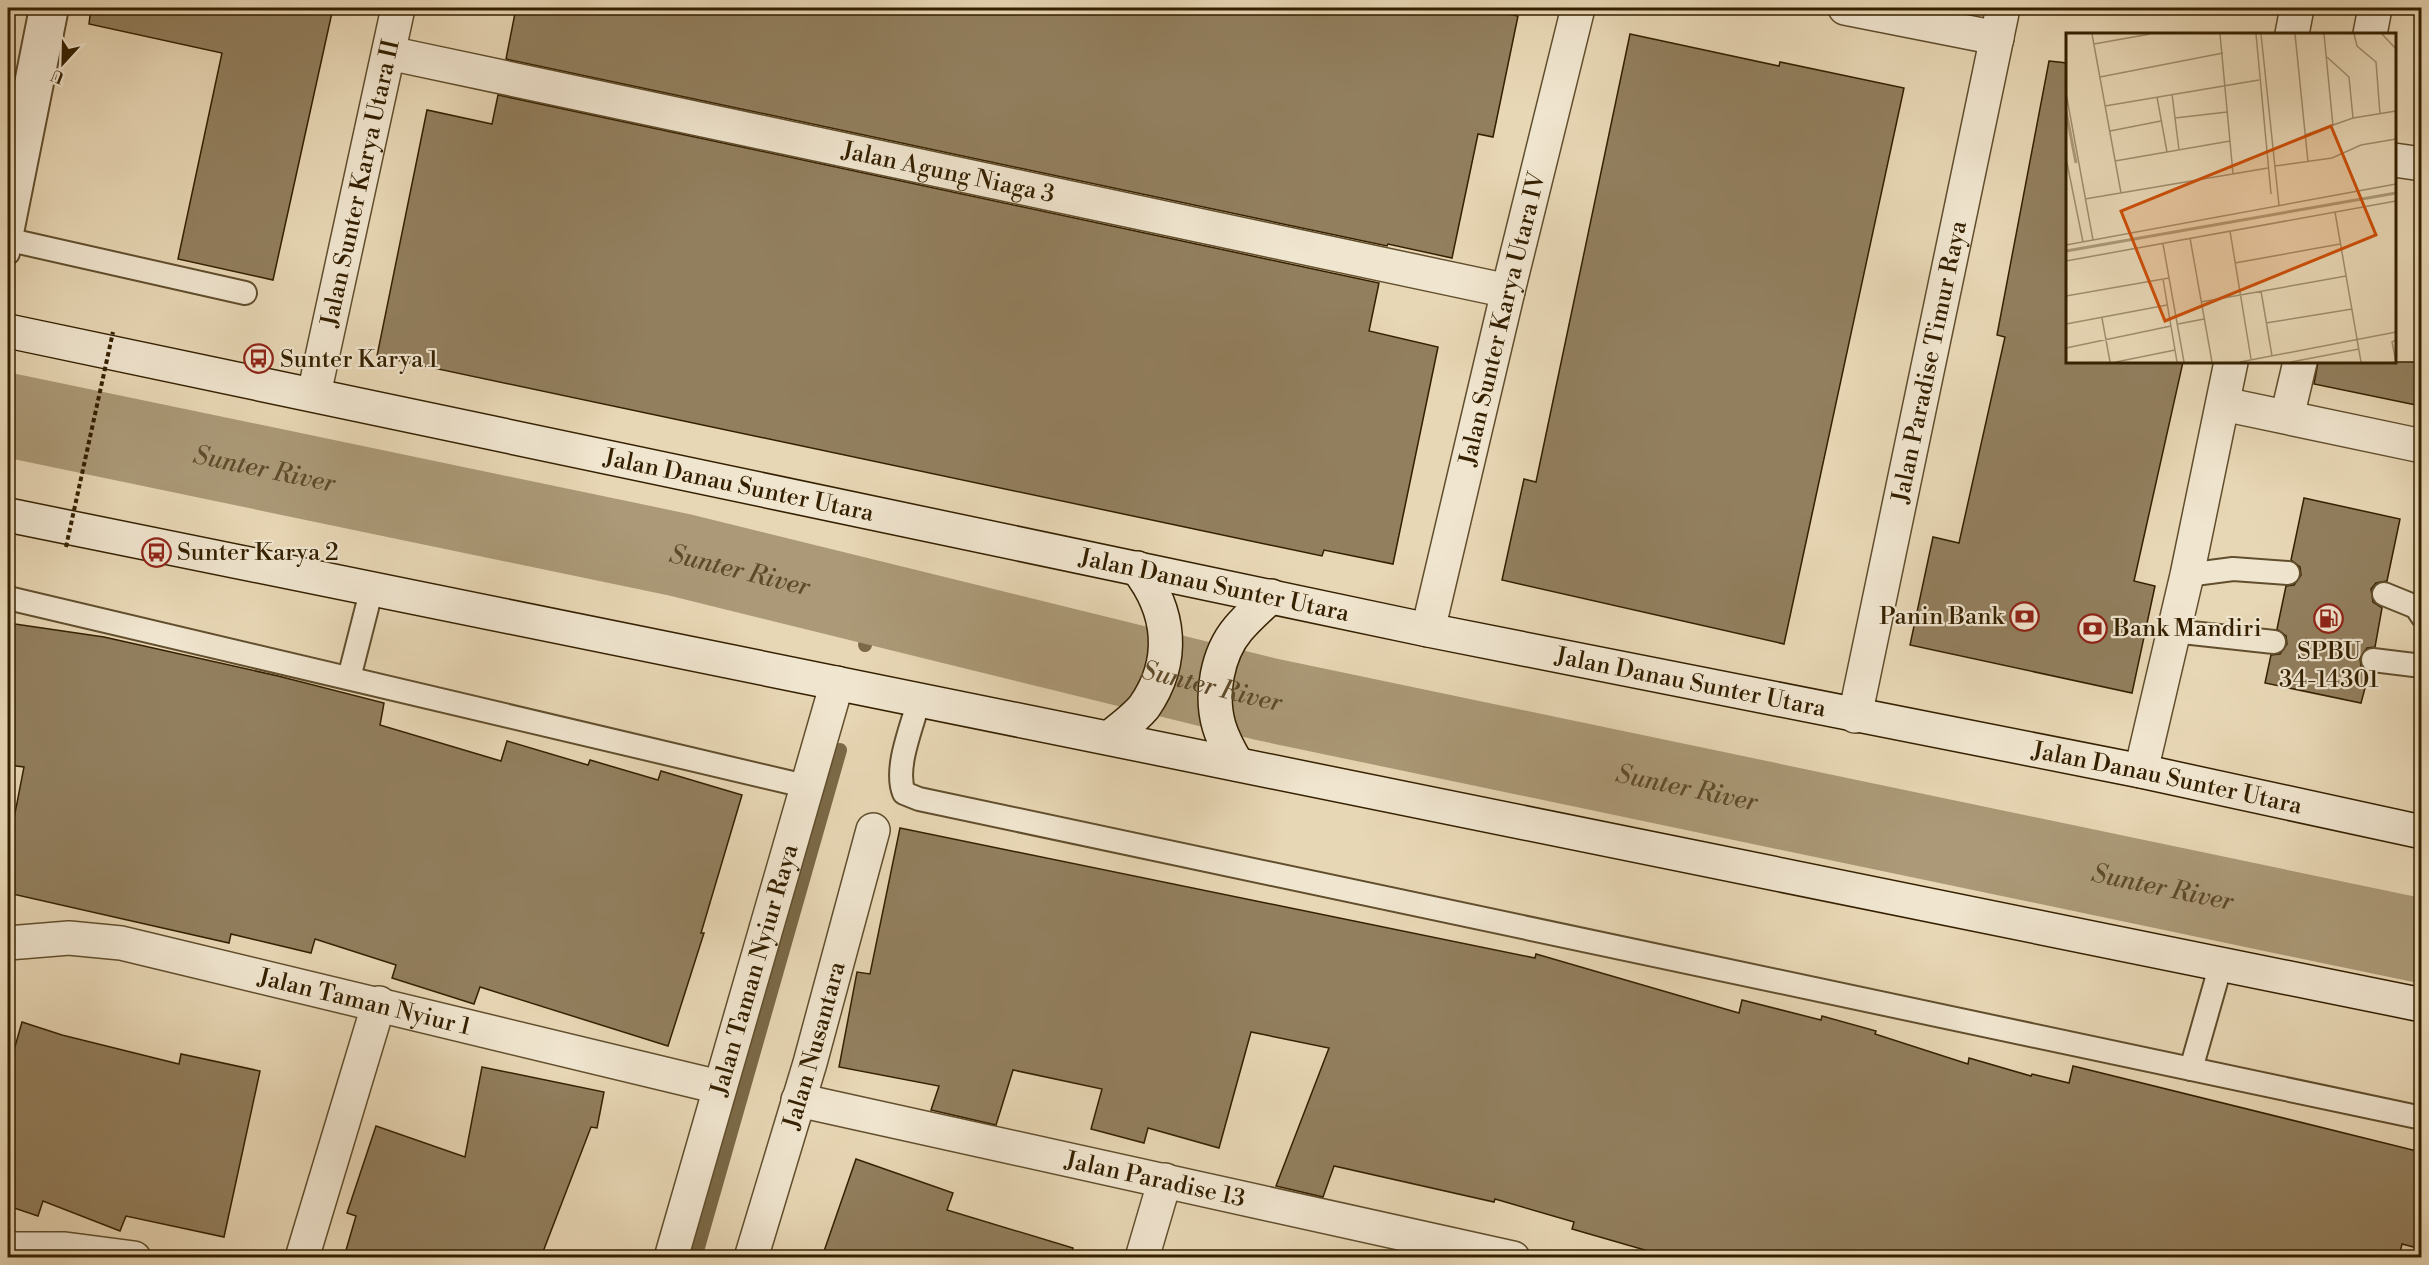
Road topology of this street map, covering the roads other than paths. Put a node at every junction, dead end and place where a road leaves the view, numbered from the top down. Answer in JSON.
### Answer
{"nodes":[{"id":1,"x":41,"y":8,"type":"edge"},
{"id":2,"x":57,"y":8,"type":"edge"},
{"id":3,"x":398,"y":8,"type":"edge"},
{"id":4,"x":1578,"y":8,"type":"edge"},
{"id":5,"x":1845,"y":8,"type":"edge"},
{"id":6,"x":2296,"y":8,"type":"edge"},
{"id":7,"x":2375,"y":8,"type":"edge"},
{"id":8,"x":2000,"y":23,"type":"edge"},
{"id":9,"x":2292,"y":33,"type":"edge"},
{"id":10,"x":2370,"y":33,"type":"edge"},
{"id":11,"x":389,"y":53,"type":"junction"},
{"id":12,"x":2396,"y":159,"type":"edge"},
{"id":13,"x":2421,"y":164,"type":"edge"},
{"id":14,"x":8,"y":174,"type":"edge"},
{"id":15,"x":9,"y":247,"type":"edge"},
{"id":16,"x":1508,"y":291,"type":"junction"},
{"id":17,"x":245,"y":293,"type":"dead end"},
{"id":18,"x":8,"y":331,"type":"edge"},
{"id":19,"x":2231,"y":363,"type":"edge"},
{"id":20,"x":2300,"y":363,"type":"edge"},
{"id":21,"x":314,"y":394,"type":"junction"},
{"id":22,"x":2223,"y":404,"type":"junction"},
{"id":23,"x":2287,"y":417,"type":"junction"},
{"id":24,"x":2421,"y":446,"type":"edge"},
{"id":25,"x":8,"y":515,"type":"edge"},
{"id":26,"x":1137,"y":568,"type":"junction"},
{"id":27,"x":2288,"y":573,"type":"dead end"},
{"id":28,"x":2187,"y":575,"type":"junction"},
{"id":29,"x":372,"y":588,"type":"junction"},
{"id":30,"x":2384,"y":594,"type":"dead end"},
{"id":31,"x":1271,"y":596,"type":"junction"},
{"id":32,"x":8,"y":598,"type":"edge"},
{"id":33,"x":2421,"y":616,"type":"edge"},
{"id":34,"x":1428,"y":630,"type":"junction"},
{"id":35,"x":2173,"y":631,"type":"junction"},
{"id":36,"x":2274,"y":642,"type":"dead end"},
{"id":37,"x":2373,"y":660,"type":"dead end"},
{"id":38,"x":2421,"y":666,"type":"edge"},
{"id":39,"x":349,"y":678,"type":"junction"},
{"id":40,"x":837,"y":683,"type":"junction"},
{"id":41,"x":919,"y":700,"type":"junction"},
{"id":42,"x":1855,"y":716,"type":"junction"},
{"id":43,"x":1109,"y":738,"type":"junction"},
{"id":44,"x":1237,"y":764,"type":"junction"},
{"id":45,"x":2141,"y":771,"type":"junction"},
{"id":46,"x":805,"y":786,"type":"junction"},
{"id":47,"x":873,"y":830,"type":"dead end"},
{"id":48,"x":2421,"y":832,"type":"edge"},
{"id":49,"x":8,"y":943,"type":"edge"},
{"id":50,"x":2221,"y":964,"type":"junction"},
{"id":51,"x":379,"y":1003,"type":"junction"},
{"id":52,"x":2421,"y":1005,"type":"edge"},
{"id":53,"x":2190,"y":1069,"type":"junction"},
{"id":54,"x":719,"y":1087,"type":"junction"},
{"id":55,"x":798,"y":1100,"type":"junction"},
{"id":56,"x":2421,"y":1118,"type":"edge"},
{"id":57,"x":1165,"y":1180,"type":"junction"},
{"id":58,"x":8,"y":1249,"type":"edge"},
{"id":59,"x":135,"y":1257,"type":"edge"},
{"id":60,"x":302,"y":1257,"type":"edge"},
{"id":61,"x":671,"y":1257,"type":"edge"},
{"id":62,"x":751,"y":1257,"type":"edge"},
{"id":63,"x":1142,"y":1257,"type":"edge"},
{"id":64,"x":1513,"y":1257,"type":"edge"}],
"edges":[{"from":1,"to":14,"type":"lane"},
{"from":2,"to":15,"type":"lane"},
{"from":3,"to":11,"type":"street","name":"Jalan Sunter Karya Utara II"},
{"from":4,"to":16,"type":"street","name":"Jalan Sunter Karya Utara IV"},
{"from":5,"to":8,"type":"street"},
{"from":6,"to":9,"type":"street"},
{"from":7,"to":10,"type":"street"},
{"from":8,"to":42,"type":"street","name":"Jalan Paradise Timur Raya"},
{"from":11,"to":16,"type":"street","name":"Jalan Agung Niaga 3"},
{"from":11,"to":21,"type":"street","name":"Jalan Sunter Karya Utara II"},
{"from":12,"to":13,"type":"street"},
{"from":15,"to":17,"type":"lane"},
{"from":16,"to":34,"type":"street","name":"Jalan Sunter Karya Utara IV"},
{"from":18,"to":21,"type":"street","name":"Jalan Danau Sunter Utara"},
{"from":19,"to":22,"type":"street"},
{"from":20,"to":23,"type":"street"},
{"from":21,"to":26,"type":"street","name":"Jalan Danau Sunter Utara"},
{"from":22,"to":23,"type":"street"},
{"from":22,"to":28,"type":"street"},
{"from":23,"to":24,"type":"street"},
{"from":25,"to":29,"type":"street"},
{"from":26,"to":31,"type":"street","name":"Jalan Danau Sunter Utara"},
{"from":26,"to":43,"type":"street"},
{"from":27,"to":28,"type":"lane"},
{"from":28,"to":35,"type":"street"},
{"from":29,"to":39,"type":"lane"},
{"from":29,"to":40,"type":"street"},
{"from":30,"to":33,"type":"lane"},
{"from":31,"to":34,"type":"street","name":"Jalan Danau Sunter Utara"},
{"from":31,"to":44,"type":"street"},
{"from":32,"to":39,"type":"lane"},
{"from":34,"to":42,"type":"street","name":"Jalan Danau Sunter Utara"},
{"from":35,"to":36,"type":"lane"},
{"from":35,"to":45,"type":"street"},
{"from":37,"to":38,"type":"lane"},
{"from":39,"to":46,"type":"lane"},
{"from":40,"to":41,"type":"street"},
{"from":40,"to":46,"type":"street","name":"Jalan Taman Nyiur Raya"},
{"from":41,"to":43,"type":"street"},
{"from":41,"to":53,"type":"lane"},
{"from":42,"to":45,"type":"street","name":"Jalan Danau Sunter Utara"},
{"from":43,"to":44,"type":"street"},
{"from":44,"to":50,"type":"street"},
{"from":45,"to":48,"type":"street","name":"Jalan Danau Sunter Utara"},
{"from":46,"to":54,"type":"street","name":"Jalan Taman Nyiur Raya"},
{"from":47,"to":55,"type":"street","name":"Jalan Nusantara"},
{"from":49,"to":51,"type":"street","name":"Jalan Taman Nyiur 1"},
{"from":50,"to":52,"type":"street"},
{"from":50,"to":53,"type":"lane"},
{"from":51,"to":54,"type":"street","name":"Jalan Taman Nyiur 1"},
{"from":51,"to":60,"type":"street"},
{"from":53,"to":56,"type":"lane"},
{"from":54,"to":61,"type":"street","name":"Jalan Taman Nyiur Raya"},
{"from":55,"to":57,"type":"street","name":"Jalan Paradise 13"},
{"from":55,"to":62,"type":"street","name":"Jalan Nusantara"},
{"from":57,"to":63,"type":"street"},
{"from":57,"to":64,"type":"street","name":"Jalan Paradise 13"},
{"from":58,"to":59,"type":"street"}]}
